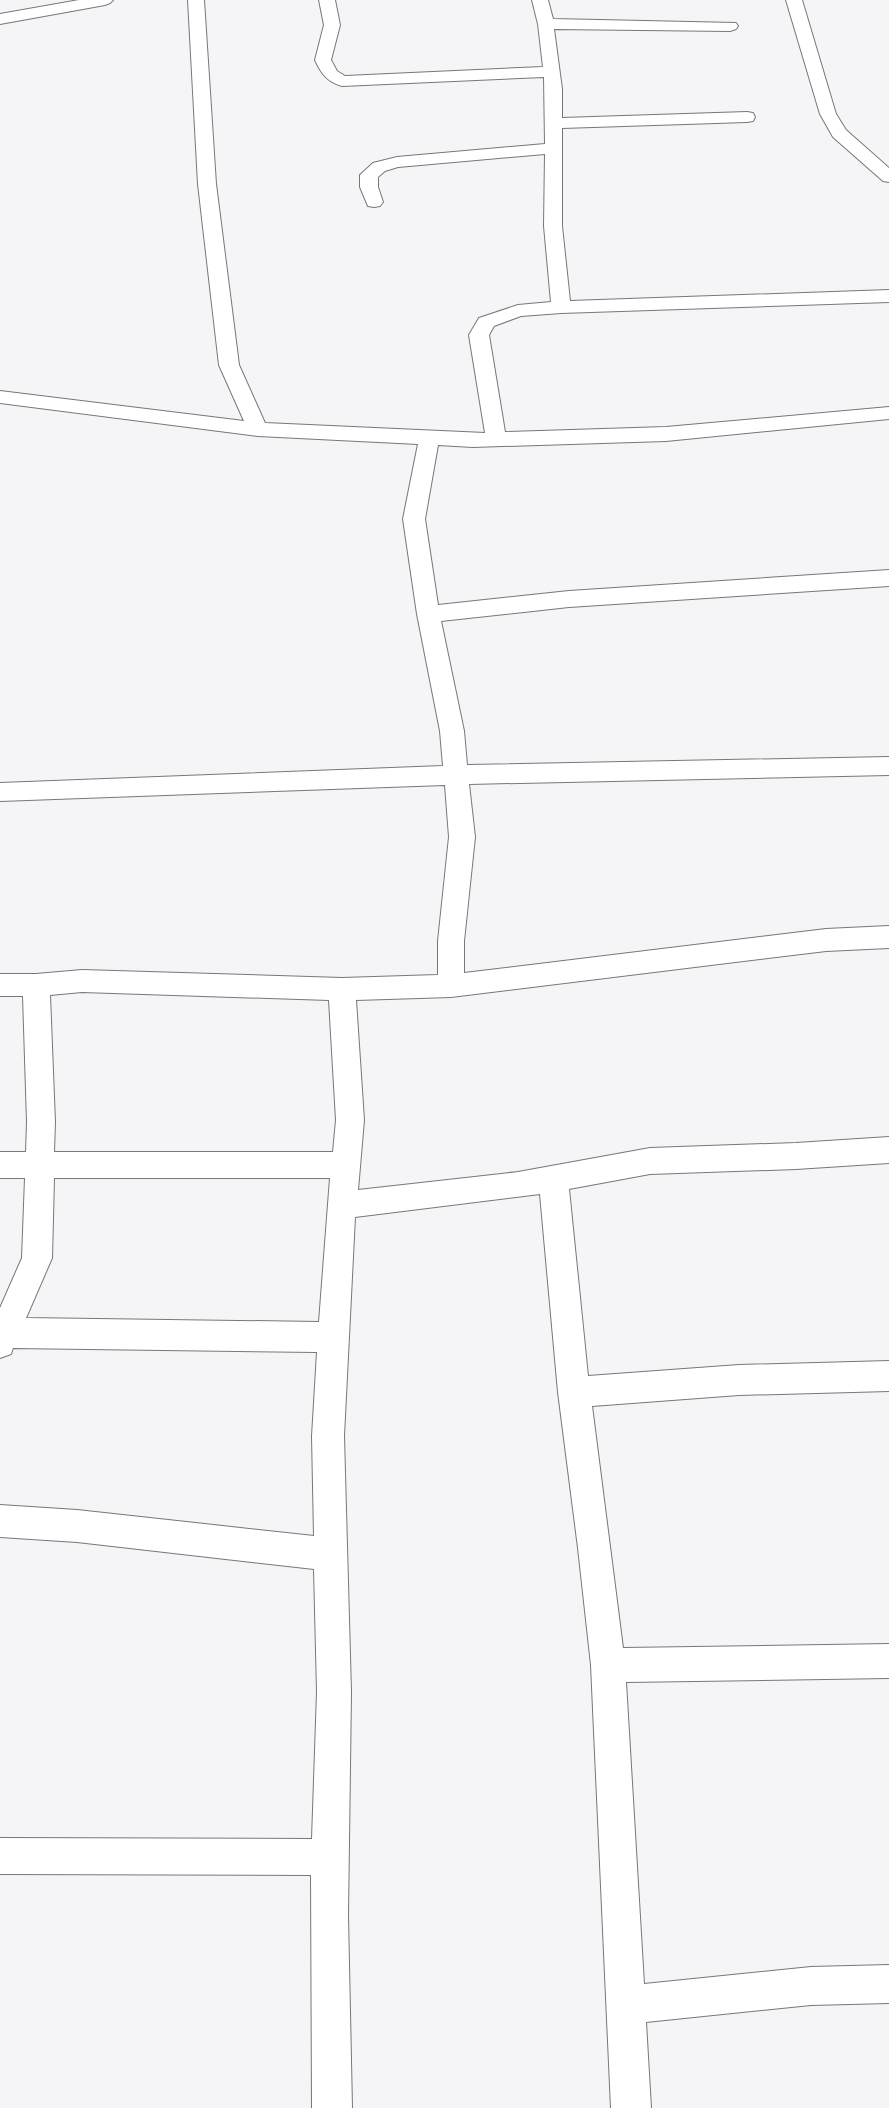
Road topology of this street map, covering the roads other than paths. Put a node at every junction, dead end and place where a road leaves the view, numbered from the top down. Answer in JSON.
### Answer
{"nodes":[{"id":1,"x":105,"y":0,"type":"edge"},
{"id":2,"x":196,"y":0,"type":"edge"},
{"id":3,"x":327,"y":0,"type":"edge"},
{"id":4,"x":540,"y":0,"type":"edge"},
{"id":5,"x":794,"y":0,"type":"edge"},
{"id":6,"x":0,"y":19,"type":"edge"},
{"id":7,"x":546,"y":24,"type":"junction"},
{"id":8,"x":730,"y":26,"type":"dead end"},
{"id":9,"x":552,"y":72,"type":"junction"},
{"id":10,"x":747,"y":117,"type":"dead end"},
{"id":11,"x":554,"y":123,"type":"junction"},
{"id":12,"x":553,"y":148,"type":"junction"},
{"id":13,"x":889,"y":177,"type":"edge"},
{"id":14,"x":374,"y":202,"type":"dead end"},
{"id":15,"x":889,"y":296,"type":"edge"},
{"id":16,"x":561,"y":307,"type":"junction"},
{"id":17,"x":0,"y":397,"type":"edge"},
{"id":18,"x":889,"y":414,"type":"edge"},
{"id":19,"x":258,"y":429,"type":"junction"},
{"id":20,"x":429,"y":438,"type":"junction"},
{"id":21,"x":496,"y":439,"type":"junction"},
{"id":22,"x":889,"y":578,"type":"edge"},
{"id":23,"x":428,"y":614,"type":"junction"},
{"id":24,"x":889,"y":766,"type":"edge"},
{"id":25,"x":457,"y":775,"type":"junction"},
{"id":26,"x":0,"y":792,"type":"edge"},
{"id":27,"x":889,"y":937,"type":"edge"},
{"id":28,"x":0,"y":985,"type":"edge"},
{"id":29,"x":36,"y":985,"type":"junction"},
{"id":30,"x":451,"y":986,"type":"junction"},
{"id":31,"x":342,"y":988,"type":"junction"},
{"id":32,"x":889,"y":1150,"type":"edge"},
{"id":33,"x":346,"y":1164,"type":"junction"},
{"id":34,"x":0,"y":1165,"type":"edge"},
{"id":35,"x":39,"y":1166,"type":"junction"},
{"id":36,"x":553,"y":1179,"type":"junction"},
{"id":37,"x":342,"y":1206,"type":"junction"},
{"id":38,"x":1,"y":1336,"type":"edge"},
{"id":39,"x":334,"y":1337,"type":"junction"},
{"id":40,"x":889,"y":1376,"type":"edge"},
{"id":41,"x":574,"y":1392,"type":"junction"},
{"id":42,"x":0,"y":1521,"type":"edge"},
{"id":43,"x":331,"y":1554,"type":"junction"},
{"id":44,"x":889,"y":1661,"type":"edge"},
{"id":45,"x":608,"y":1665,"type":"junction"},
{"id":46,"x":0,"y":1856,"type":"edge"},
{"id":47,"x":332,"y":1857,"type":"junction"},
{"id":48,"x":889,"y":1984,"type":"edge"},
{"id":49,"x":625,"y":2005,"type":"junction"},
{"id":50,"x":332,"y":2108,"type":"edge"},
{"id":51,"x":631,"y":2108,"type":"edge"}],
"edges":[{"from":1,"to":6,"type":"street"},
{"from":2,"to":19,"type":"street"},
{"from":3,"to":9,"type":"street"},
{"from":4,"to":7,"type":"street"},
{"from":5,"to":13,"type":"street"},
{"from":7,"to":8,"type":"street"},
{"from":7,"to":9,"type":"street"},
{"from":9,"to":11,"type":"street"},
{"from":10,"to":11,"type":"street"},
{"from":11,"to":12,"type":"street"},
{"from":12,"to":14,"type":"street"},
{"from":12,"to":16,"type":"street"},
{"from":15,"to":16,"type":"street"},
{"from":16,"to":21,"type":"street"},
{"from":17,"to":19,"type":"street"},
{"from":18,"to":21,"type":"street"},
{"from":19,"to":20,"type":"street"},
{"from":20,"to":21,"type":"street"},
{"from":20,"to":23,"type":"street"},
{"from":22,"to":23,"type":"street"},
{"from":23,"to":25,"type":"street"},
{"from":24,"to":25,"type":"street"},
{"from":25,"to":26,"type":"street"},
{"from":25,"to":30,"type":"street"},
{"from":27,"to":30,"type":"street"},
{"from":28,"to":29,"type":"street"},
{"from":29,"to":31,"type":"street"},
{"from":29,"to":35,"type":"street"},
{"from":30,"to":31,"type":"street"},
{"from":31,"to":33,"type":"street"},
{"from":32,"to":36,"type":"street"},
{"from":33,"to":35,"type":"street"},
{"from":33,"to":37,"type":"street"},
{"from":34,"to":35,"type":"street"},
{"from":35,"to":38,"type":"street"},
{"from":36,"to":37,"type":"street"},
{"from":36,"to":41,"type":"street"},
{"from":37,"to":39,"type":"street"},
{"from":38,"to":39,"type":"street"},
{"from":39,"to":43,"type":"street"},
{"from":40,"to":41,"type":"street"},
{"from":41,"to":45,"type":"street"},
{"from":42,"to":43,"type":"street"},
{"from":43,"to":47,"type":"street"},
{"from":44,"to":45,"type":"street"},
{"from":45,"to":49,"type":"street"},
{"from":46,"to":47,"type":"street"},
{"from":47,"to":50,"type":"street"},
{"from":48,"to":49,"type":"street"},
{"from":49,"to":51,"type":"street"}]}
